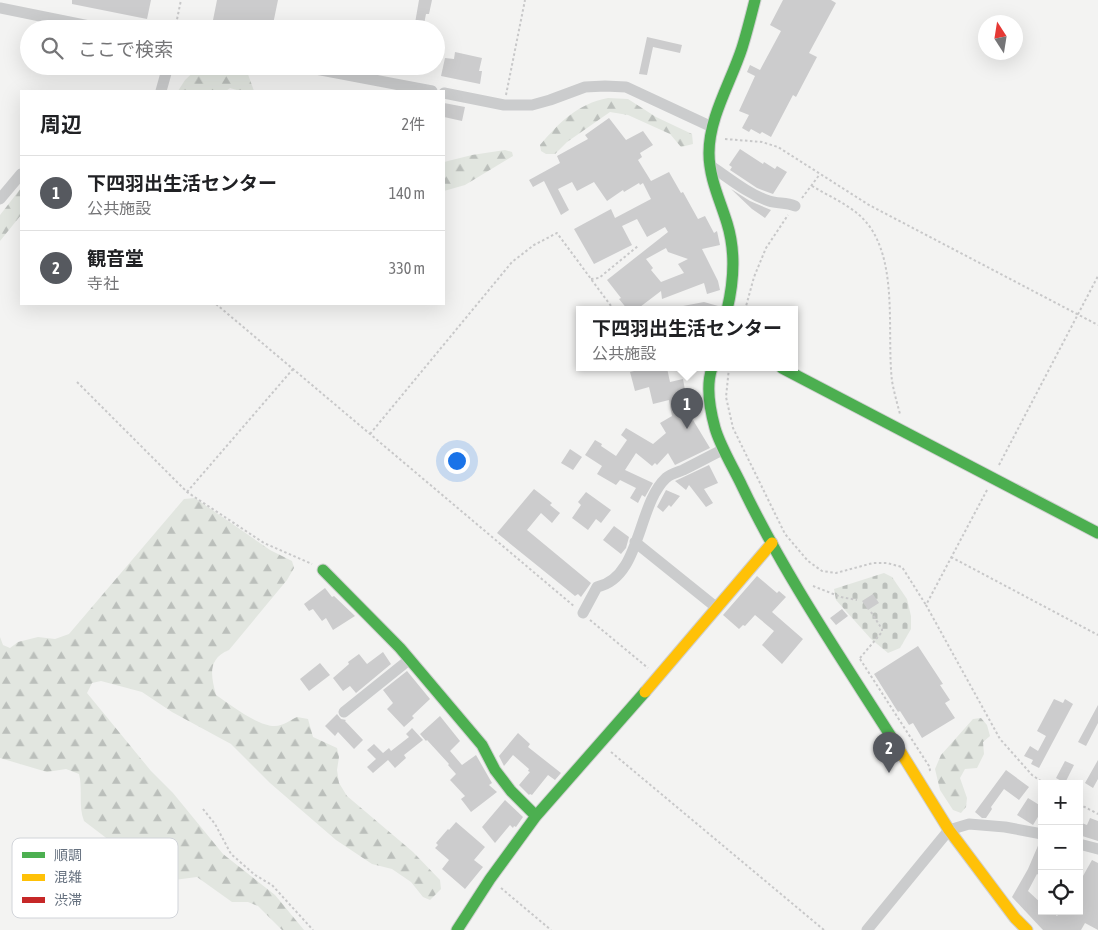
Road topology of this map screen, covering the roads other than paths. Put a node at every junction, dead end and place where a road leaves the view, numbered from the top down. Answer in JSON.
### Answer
{"nodes":[{"id":1,"x":755,"y":0,"type":"edge"},
{"id":2,"x":0,"y":8,"type":"edge"},
{"id":3,"x":59,"y":20,"type":"edge"},
{"id":4,"x":165,"y":75,"type":"edge"},
{"id":5,"x":348,"y":75,"type":"edge"},
{"id":6,"x":161,"y":90,"type":"edge"},
{"id":7,"x":427,"y":90,"type":"edge"},
{"id":8,"x":445,"y":94,"type":"edge"},
{"id":9,"x":711,"y":131,"type":"junction"},
{"id":10,"x":711,"y":166,"type":"junction"},
{"id":11,"x":20,"y":175,"type":"edge"},
{"id":12,"x":0,"y":199,"type":"edge"},
{"id":13,"x":795,"y":206,"type":"road end"},
{"id":14,"x":728,"y":306,"type":"edge"},
{"id":15,"x":711,"y":371,"type":"edge"},
{"id":16,"x":788,"y":371,"type":"edge"},
{"id":17,"x":724,"y":449,"type":"junction"},
{"id":18,"x":1098,"y":533,"type":"edge"},
{"id":19,"x":635,"y":542,"type":"junction"},
{"id":20,"x":772,"y":543,"type":"junction"},
{"id":21,"x":323,"y":570,"type":"road end"},
{"id":22,"x":716,"y":608,"type":"junction"},
{"id":23,"x":583,"y":613,"type":"road end"},
{"id":24,"x":410,"y":659,"type":"junction"},
{"id":25,"x":344,"y":712,"type":"dead end"},
{"id":26,"x":536,"y":816,"type":"junction"},
{"id":27,"x":949,"y":830,"type":"junction"},
{"id":28,"x":1038,"y":833,"type":"edge"},
{"id":29,"x":1083,"y":845,"type":"edge"},
{"id":30,"x":1098,"y":849,"type":"edge"},
{"id":31,"x":457,"y":930,"type":"edge"},
{"id":32,"x":867,"y":930,"type":"edge"},
{"id":33,"x":1027,"y":930,"type":"edge"}],
"edges":[{"from":1,"to":9,"type":"street"},
{"from":2,"to":3,"type":"street"},
{"from":4,"to":6,"type":"street"},
{"from":5,"to":7,"type":"street"},
{"from":8,"to":9,"type":"street"},
{"from":9,"to":10,"type":"street"},
{"from":10,"to":13,"type":"street"},
{"from":10,"to":14,"type":"street"},
{"from":11,"to":12,"type":"street"},
{"from":15,"to":17,"type":"street"},
{"from":16,"to":18,"type":"street"},
{"from":17,"to":19,"type":"street"},
{"from":17,"to":20,"type":"street"},
{"from":19,"to":22,"type":"street"},
{"from":19,"to":23,"type":"street"},
{"from":20,"to":22,"type":"street"},
{"from":20,"to":27,"type":"street"},
{"from":21,"to":24,"type":"street"},
{"from":22,"to":26,"type":"street"},
{"from":24,"to":25,"type":"street"},
{"from":24,"to":26,"type":"street"},
{"from":26,"to":31,"type":"street"},
{"from":27,"to":28,"type":"street"},
{"from":27,"to":32,"type":"street"},
{"from":27,"to":33,"type":"street"},
{"from":29,"to":30,"type":"street"}]}
